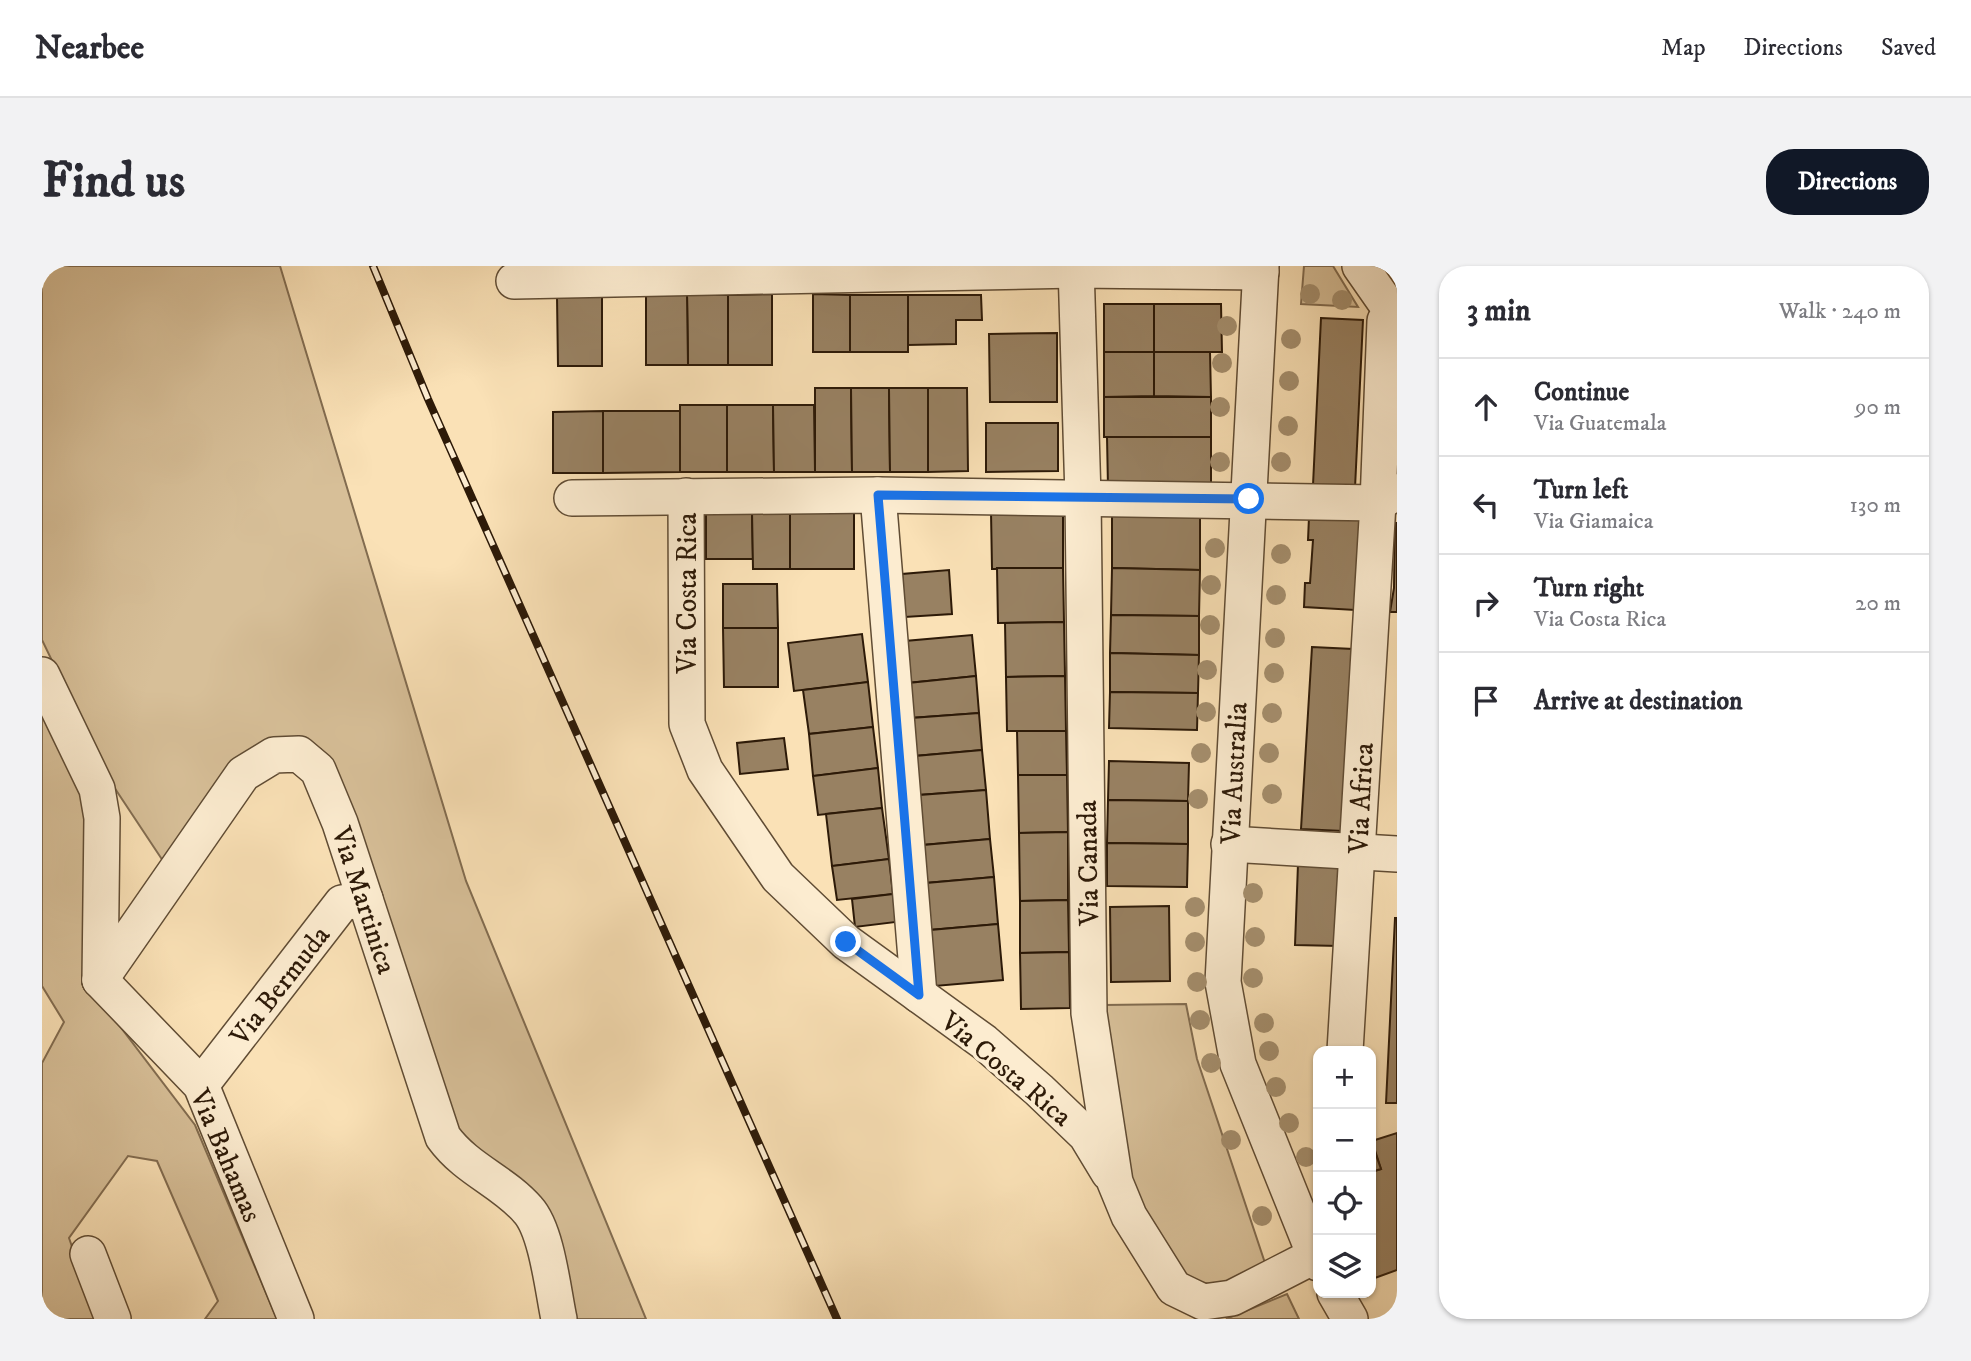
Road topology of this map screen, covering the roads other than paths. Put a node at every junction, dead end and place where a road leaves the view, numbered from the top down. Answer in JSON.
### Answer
{"nodes":[{"id":1,"x":1360,"y":266,"type":"edge"},
{"id":2,"x":1076,"y":268,"type":"edge"},
{"id":3,"x":1162,"y":269,"type":"edge"},
{"id":4,"x":1261,"y":269,"type":"edge"},
{"id":5,"x":514,"y":281,"type":"dead end"},
{"id":6,"x":1396,"y":315,"type":"edge"},
{"id":7,"x":878,"y":495,"type":"junction"},
{"id":8,"x":686,"y":496,"type":"junction"},
{"id":9,"x":1083,"y":497,"type":"junction"},
{"id":10,"x":572,"y":498,"type":"dead end"},
{"id":11,"x":1388,"y":498,"type":"edge"},
{"id":12,"x":1249,"y":499,"type":"junction"},
{"id":13,"x":42,"y":675,"type":"edge"},
{"id":14,"x":1229,"y":844,"type":"junction"},
{"id":15,"x":1357,"y":852,"type":"junction"},
{"id":16,"x":1397,"y":854,"type":"edge"},
{"id":17,"x":365,"y":899,"type":"junction"},
{"id":18,"x":100,"y":980,"type":"junction"},
{"id":19,"x":919,"y":995,"type":"junction"},
{"id":20,"x":1345,"y":1046,"type":"edge"},
{"id":21,"x":201,"y":1085,"type":"junction"},
{"id":22,"x":1115,"y":1182,"type":"junction"},
{"id":23,"x":1313,"y":1252,"type":"edge"},
{"id":24,"x":88,"y":1254,"type":"dead end"},
{"id":25,"x":1313,"y":1261,"type":"edge"},
{"id":26,"x":1338,"y":1298,"type":"edge"},
{"id":27,"x":113,"y":1319,"type":"edge"},
{"id":28,"x":296,"y":1319,"type":"edge"},
{"id":29,"x":559,"y":1319,"type":"edge"},
{"id":30,"x":1350,"y":1319,"type":"edge"}],
"edges":[{"from":1,"to":6,"type":"street"},
{"from":2,"to":3,"type":"street"},
{"from":2,"to":5,"type":"street"},
{"from":2,"to":9,"type":"street","name":"Via Canada"},
{"from":3,"to":4,"type":"street"},
{"from":4,"to":12,"type":"street","name":"Via Australia"},
{"from":6,"to":11,"type":"street","name":"Via Africa"},
{"from":7,"to":8,"type":"street"},
{"from":7,"to":9,"type":"street"},
{"from":7,"to":19,"type":"street"},
{"from":8,"to":10,"type":"street"},
{"from":8,"to":19,"type":"street","name":"Via Costa Rica"},
{"from":9,"to":12,"type":"street"},
{"from":9,"to":22,"type":"street","name":"Via Canada"},
{"from":11,"to":12,"type":"street"},
{"from":11,"to":15,"type":"street","name":"Via Africa"},
{"from":12,"to":14,"type":"street","name":"Via Australia"},
{"from":13,"to":18,"type":"street"},
{"from":14,"to":15,"type":"street"},
{"from":14,"to":23,"type":"street","name":"Via Australia"},
{"from":15,"to":16,"type":"street"},
{"from":15,"to":20,"type":"street","name":"Via Africa"},
{"from":17,"to":18,"type":"street","name":"Via Martinica"},
{"from":17,"to":21,"type":"street","name":"Via Bermuda"},
{"from":17,"to":29,"type":"street","name":"Via Martinica"},
{"from":18,"to":21,"type":"street","name":"Via Bahamas"},
{"from":19,"to":22,"type":"street","name":"Via Costa Rica"},
{"from":21,"to":28,"type":"street","name":"Via Bahamas"},
{"from":22,"to":25,"type":"street","name":"Via Canada"},
{"from":24,"to":27,"type":"street"},
{"from":26,"to":30,"type":"street"}]}
